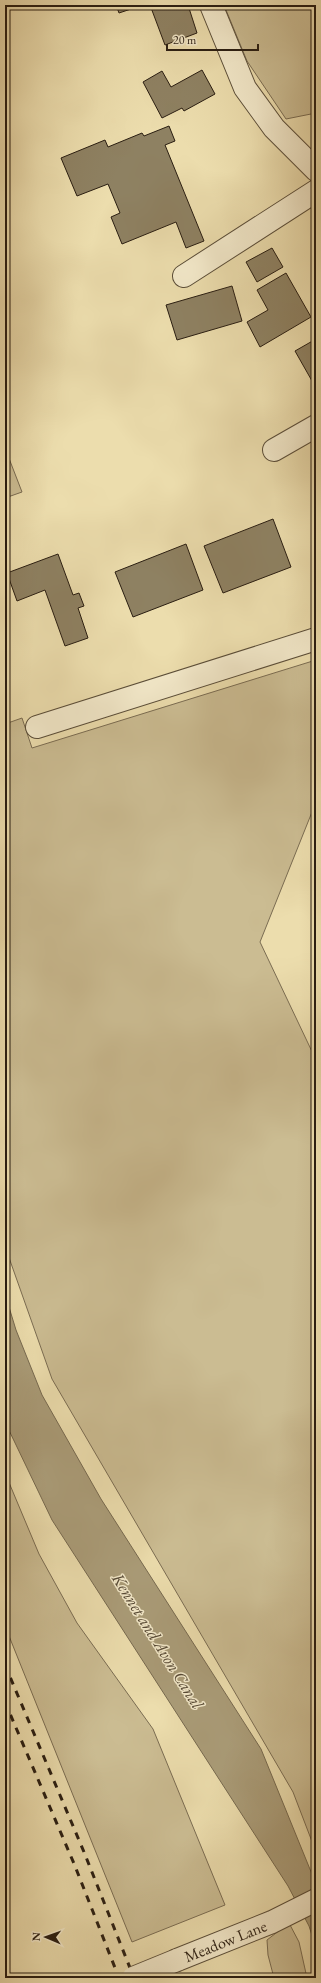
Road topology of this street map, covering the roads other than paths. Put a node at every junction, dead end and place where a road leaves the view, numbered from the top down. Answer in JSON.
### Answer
{"nodes":[{"id":1,"x":211,"y":5,"type":"edge"},
{"id":2,"x":316,"y":170,"type":"edge"},
{"id":3,"x":316,"y":191,"type":"edge"},
{"id":4,"x":184,"y":276,"type":"dead end"},
{"id":5,"x":316,"y":426,"type":"edge"},
{"id":6,"x":274,"y":450,"type":"dead end"},
{"id":7,"x":316,"y":639,"type":"edge"},
{"id":8,"x":37,"y":727,"type":"dead end"},
{"id":9,"x":316,"y":1900,"type":"edge"},
{"id":10,"x":133,"y":1978,"type":"edge"}],
"edges":[{"from":1,"to":2,"type":"street"},
{"from":3,"to":4,"type":"street"},
{"from":5,"to":6,"type":"street"},
{"from":7,"to":8,"type":"street"},
{"from":9,"to":10,"type":"street","name":"Meadow Lane","bridge":true}]}
